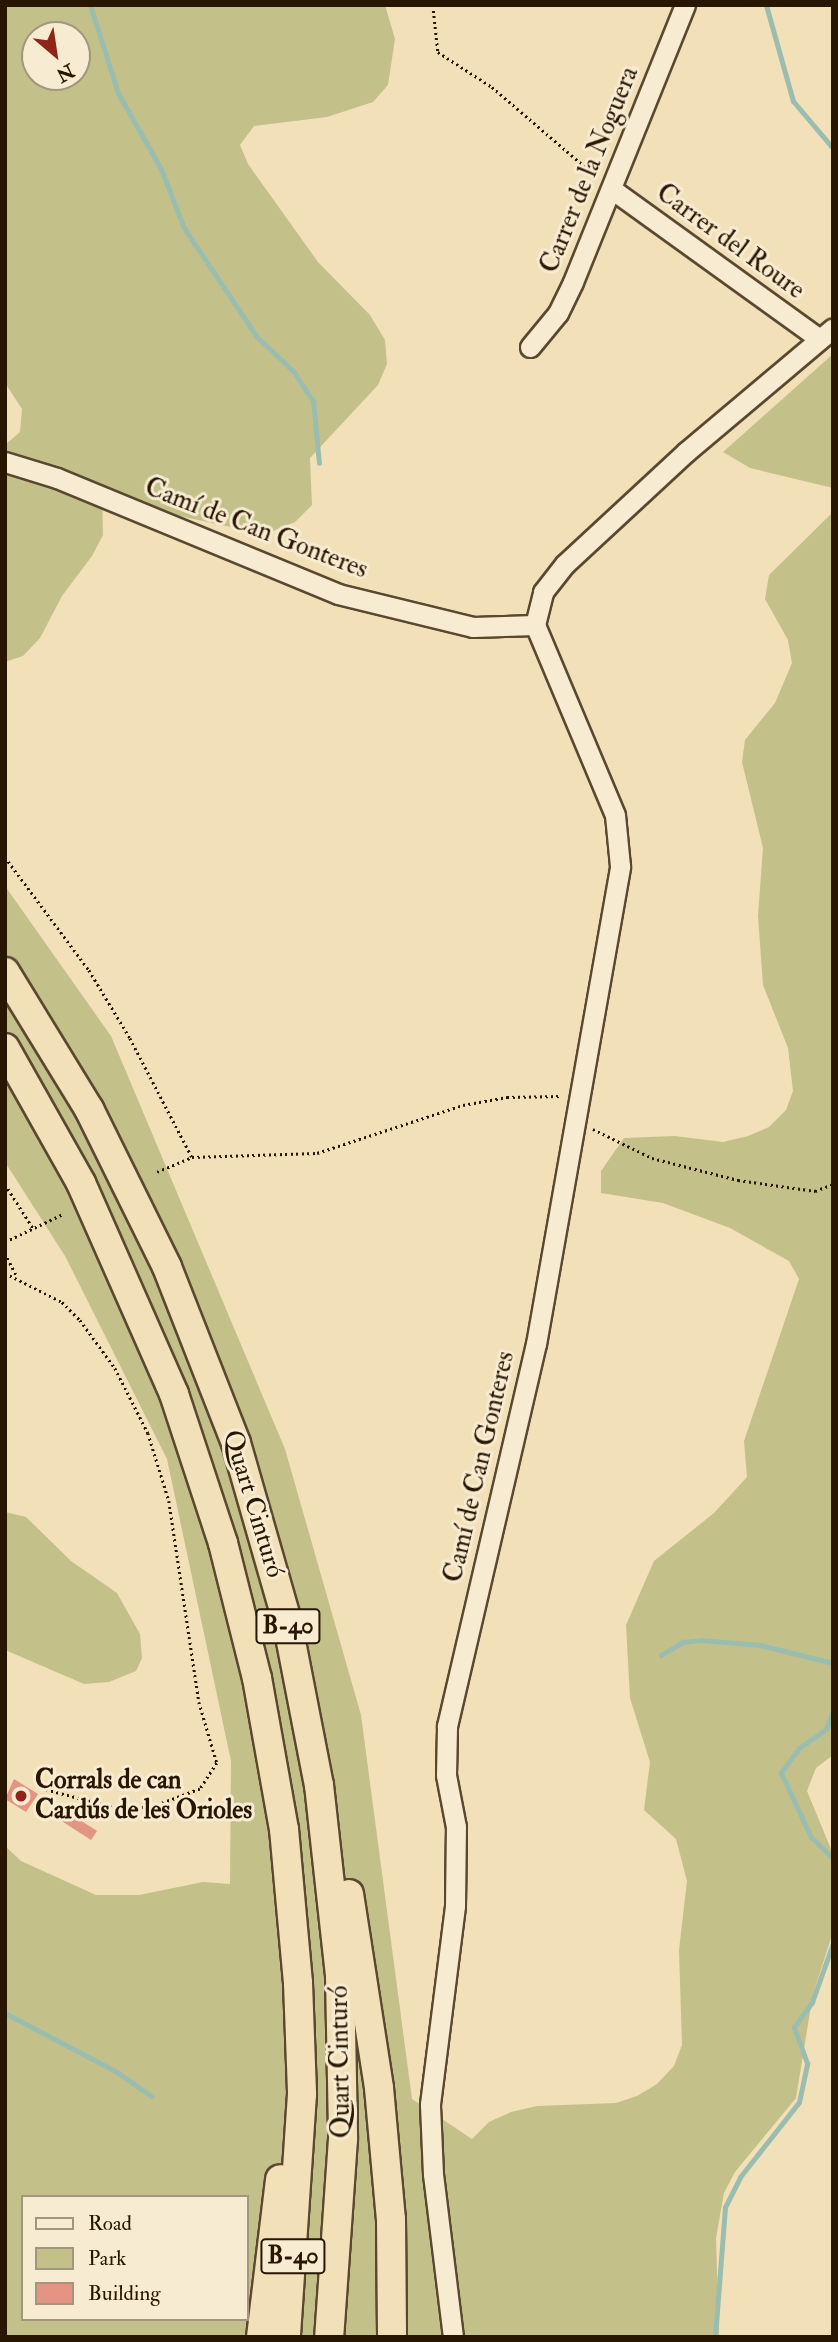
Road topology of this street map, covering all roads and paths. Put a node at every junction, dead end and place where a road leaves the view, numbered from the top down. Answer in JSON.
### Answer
{"nodes":[{"id":1,"x":433,"y":5,"type":"edge"},
{"id":2,"x":685,"y":5,"type":"edge"},
{"id":3,"x":613,"y":190,"type":"junction"},
{"id":4,"x":825,"y":332,"type":"edge"},
{"id":5,"x":530,"y":347,"type":"dead end"},
{"id":6,"x":5,"y":462,"type":"edge"},
{"id":7,"x":535,"y":625,"type":"junction"},
{"id":8,"x":5,"y":857,"type":"edge"},
{"id":9,"x":5,"y":972,"type":"edge"},
{"id":10,"x":5,"y":1048,"type":"edge"},
{"id":11,"x":581,"y":1096,"type":"junction"},
{"id":12,"x":577,"y":1124,"type":"junction"},
{"id":13,"x":192,"y":1157,"type":"junction"},
{"id":14,"x":157,"y":1172,"type":"dead end"},
{"id":15,"x":5,"y":1184,"type":"edge"},
{"id":16,"x":833,"y":1184,"type":"edge"},
{"id":17,"x":63,"y":1214,"type":"dead end"},
{"id":18,"x":33,"y":1228,"type":"junction"},
{"id":19,"x":6,"y":1242,"type":"edge"},
{"id":20,"x":5,"y":1250,"type":"edge"},
{"id":21,"x":5,"y":1273,"type":"edge"},
{"id":22,"x":18,"y":1278,"type":"junction"},
{"id":23,"x":319,"y":1785,"type":"junction"},
{"id":24,"x":47,"y":1790,"type":"dead end"},
{"id":25,"x":278,"y":1792,"type":"junction"},
{"id":26,"x":261,"y":2337,"type":"edge"},
{"id":27,"x":286,"y":2337,"type":"edge"},
{"id":28,"x":330,"y":2337,"type":"edge"},
{"id":29,"x":392,"y":2337,"type":"edge"},
{"id":30,"x":453,"y":2337,"type":"edge"}],
"edges":[{"from":1,"to":3,"type":"path"},
{"from":2,"to":3,"type":"street","name":"Carrer de la Noguera"},
{"from":3,"to":4,"type":"street","name":"Carrer del Roure"},
{"from":3,"to":5,"type":"street","name":"Carrer de la Noguera"},
{"from":4,"to":7,"type":"street"},
{"from":6,"to":7,"type":"street","name":"Camí de Can Gonteres"},
{"from":7,"to":11,"type":"street","name":"Camí de Can Gonteres"},
{"from":8,"to":13,"type":"path"},
{"from":9,"to":23,"type":"highway","name":"Quart Cinturó","number":"B-40"},
{"from":10,"to":25,"type":"highway","name":"Quart Cinturó","number":"B-40"},
{"from":11,"to":12,"type":"street","name":"Camí de Can Gonteres"},
{"from":11,"to":13,"type":"path"},
{"from":12,"to":16,"type":"path"},
{"from":12,"to":30,"type":"street","name":"Camí de Can Gonteres"},
{"from":13,"to":14,"type":"path"},
{"from":15,"to":18,"type":"path"},
{"from":17,"to":18,"type":"path"},
{"from":18,"to":19,"type":"path"},
{"from":19,"to":20,"type":"path"},
{"from":20,"to":22,"type":"path"},
{"from":21,"to":22,"type":"path"},
{"from":22,"to":24,"type":"path"},
{"from":23,"to":28,"type":"highway","name":"Quart Cinturó","number":"B-40"},
{"from":23,"to":29,"type":"highway"},
{"from":25,"to":26,"type":"highway"},
{"from":25,"to":27,"type":"highway","name":"Quart Cinturó","number":"B-40"}]}
